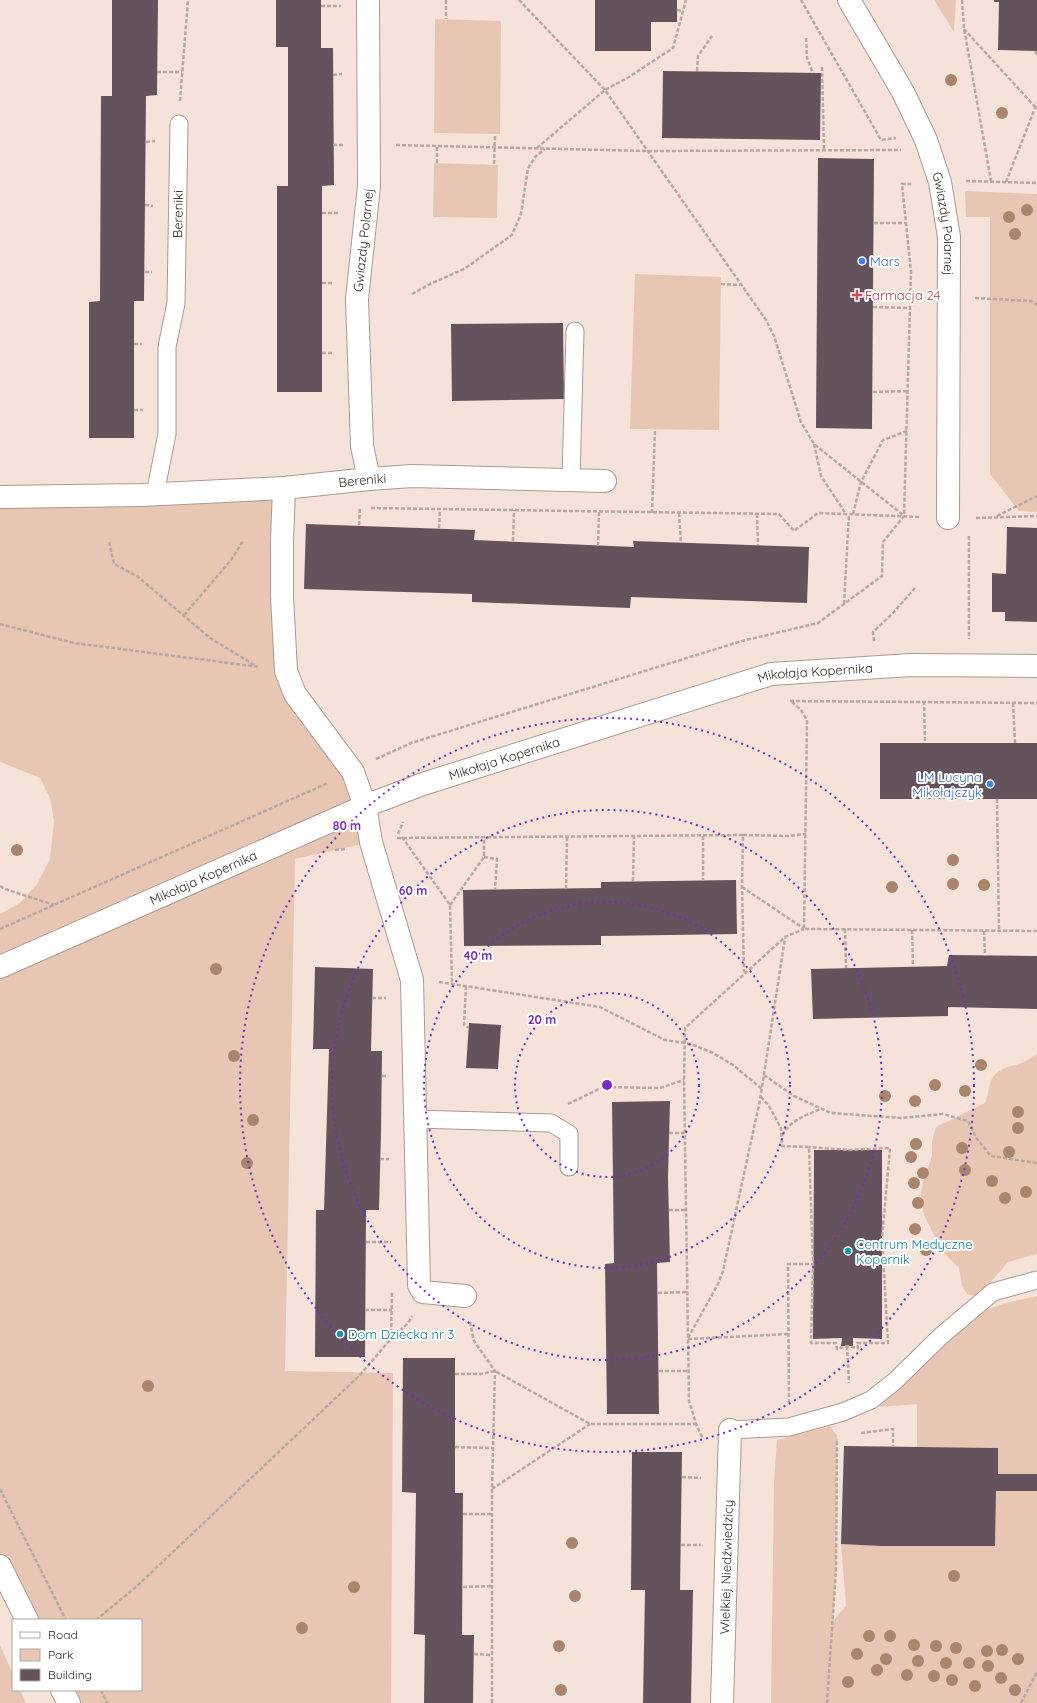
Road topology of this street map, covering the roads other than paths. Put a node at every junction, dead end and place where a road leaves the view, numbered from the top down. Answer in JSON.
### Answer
{"nodes":[{"id":1,"x":849,"y":0,"type":"edge"},
{"id":2,"x":358,"y":3,"type":"edge"},
{"id":3,"x":179,"y":124,"type":"road end"},
{"id":4,"x":575,"y":331,"type":"dead end"},
{"id":5,"x":369,"y":479,"type":"junction"},
{"id":6,"x":571,"y":479,"type":"junction"},
{"id":7,"x":605,"y":481,"type":"dead end"},
{"id":8,"x":284,"y":488,"type":"junction"},
{"id":9,"x":155,"y":494,"type":"junction"},
{"id":10,"x":0,"y":497,"type":"edge"},
{"id":11,"x":948,"y":518,"type":"dead end"},
{"id":12,"x":1037,"y":666,"type":"edge"},
{"id":13,"x":366,"y":806,"type":"junction"},
{"id":14,"x":0,"y":967,"type":"edge"},
{"id":15,"x":415,"y":1119,"type":"junction"},
{"id":16,"x":569,"y":1167,"type":"dead end"},
{"id":17,"x":1037,"y":1280,"type":"edge"},
{"id":18,"x":465,"y":1296,"type":"road end"},
{"id":19,"x":730,"y":1430,"type":"joint"},
{"id":20,"x":0,"y":1566,"type":"edge"},
{"id":21,"x":26,"y":1619,"type":"edge"},
{"id":22,"x":63,"y":1691,"type":"edge"},
{"id":23,"x":69,"y":1703,"type":"edge"},
{"id":24,"x":722,"y":1703,"type":"edge"}],
"edges":[{"from":1,"to":11,"type":"street","name":"Gwiazdy Polarnej"},
{"from":2,"to":5,"type":"street","name":"Gwiazdy Polarnej"},
{"from":3,"to":9,"type":"lane","name":"Bereniki"},
{"from":4,"to":6,"type":"lane"},
{"from":5,"to":6,"type":"street","name":"Bereniki"},
{"from":5,"to":8,"type":"street","name":"Bereniki"},
{"from":6,"to":7,"type":"street","name":"Bereniki"},
{"from":8,"to":9,"type":"street","name":"Bereniki"},
{"from":8,"to":13,"type":"street"},
{"from":9,"to":10,"type":"street","name":"Bereniki"},
{"from":12,"to":13,"type":"street","name":"Mikołaja Kopernika"},
{"from":13,"to":14,"type":"street","name":"Mikołaja Kopernika"},
{"from":13,"to":15,"type":"street"},
{"from":15,"to":16,"type":"lane"},
{"from":15,"to":18,"type":"street"},
{"from":17,"to":19,"type":"lane"},
{"from":19,"to":24,"type":"street","name":"Wielkiej Niedźwiedzicy"},
{"from":20,"to":21,"type":"street"},
{"from":22,"to":23,"type":"street"}]}
